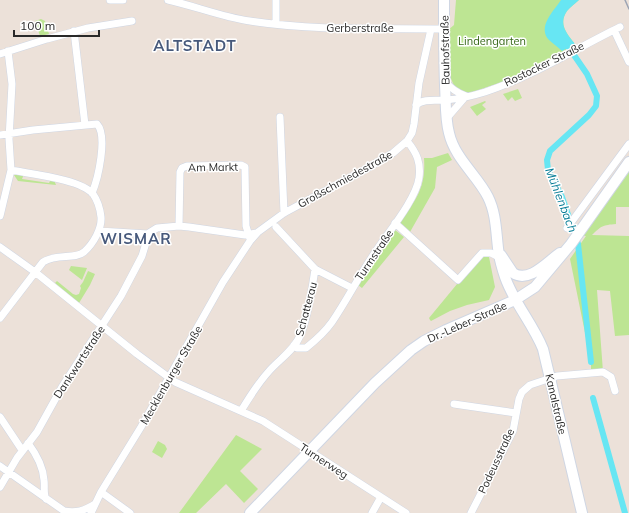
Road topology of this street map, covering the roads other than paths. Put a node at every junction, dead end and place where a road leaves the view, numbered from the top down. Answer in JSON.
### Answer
{"nodes":[{"id":1,"x":110,"y":0,"type":"edge"},
{"id":2,"x":123,"y":0,"type":"edge"},
{"id":3,"x":276,"y":0,"type":"edge"},
{"id":4,"x":444,"y":0,"type":"edge"},
{"id":5,"x":173,"y":1,"type":"edge"},
{"id":6,"x":132,"y":21,"type":"dead end"},
{"id":7,"x":276,"y":24,"type":"junction"},
{"id":8,"x":432,"y":29,"type":"junction"},
{"id":9,"x":444,"y":29,"type":"junction"},
{"id":10,"x":74,"y":31,"type":"junction"},
{"id":11,"x":8,"y":51,"type":"junction"},
{"id":12,"x":0,"y":54,"type":"edge"},
{"id":13,"x":629,"y":62,"type":"edge"},
{"id":14,"x":445,"y":81,"type":"junction"},
{"id":15,"x":466,"y":96,"type":"junction"},
{"id":16,"x":446,"y":100,"type":"junction"},
{"id":17,"x":416,"y":105,"type":"junction"},
{"id":18,"x":280,"y":116,"type":"dead end"},
{"id":19,"x":447,"y":118,"type":"junction"},
{"id":20,"x":85,"y":126,"type":"junction"},
{"id":21,"x":10,"y":134,"type":"junction"},
{"id":22,"x":0,"y":135,"type":"edge"},
{"id":23,"x":407,"y":141,"type":"junction"},
{"id":24,"x":629,"y":144,"type":"edge"},
{"id":25,"x":629,"y":162,"type":"edge"},
{"id":26,"x":11,"y":170,"type":"junction"},
{"id":27,"x":92,"y":193,"type":"junction"},
{"id":28,"x":284,"y":213,"type":"junction"},
{"id":29,"x":0,"y":216,"type":"edge"},
{"id":30,"x":395,"y":223,"type":"junction"},
{"id":31,"x":179,"y":226,"type":"junction"},
{"id":32,"x":246,"y":226,"type":"junction"},
{"id":33,"x":276,"y":226,"type":"dead end"},
{"id":34,"x":567,"y":228,"type":"dead end"},
{"id":35,"x":99,"y":231,"type":"junction"},
{"id":36,"x":149,"y":234,"type":"junction"},
{"id":37,"x":236,"y":234,"type":"junction"},
{"id":38,"x":252,"y":237,"type":"junction"},
{"id":39,"x":571,"y":244,"type":"junction"},
{"id":40,"x":0,"y":247,"type":"edge"},
{"id":41,"x":499,"y":253,"type":"junction"},
{"id":42,"x":315,"y":269,"type":"junction"},
{"id":43,"x":35,"y":272,"type":"junction"},
{"id":44,"x":352,"y":288,"type":"junction"},
{"id":45,"x":515,"y":300,"type":"junction"},
{"id":46,"x":0,"y":318,"type":"edge"},
{"id":47,"x":101,"y":326,"type":"junction"},
{"id":48,"x":294,"y":345,"type":"junction"},
{"id":49,"x":170,"y":377,"type":"junction"},
{"id":50,"x":550,"y":378,"type":"junction"},
{"id":51,"x":615,"y":391,"type":"dead end"},
{"id":52,"x":454,"y":404,"type":"dead end"},
{"id":53,"x":241,"y":411,"type":"junction"},
{"id":54,"x":516,"y":413,"type":"junction"},
{"id":55,"x":0,"y":417,"type":"edge"},
{"id":56,"x":28,"y":443,"type":"junction"},
{"id":57,"x":22,"y":450,"type":"junction"},
{"id":58,"x":310,"y":451,"type":"junction"},
{"id":59,"x":0,"y":466,"type":"edge"},
{"id":60,"x":8,"y":472,"type":"junction"},
{"id":61,"x":0,"y":486,"type":"edge"},
{"id":62,"x":44,"y":488,"type":"junction"},
{"id":63,"x":36,"y":491,"type":"junction"},
{"id":64,"x":101,"y":492,"type":"junction"},
{"id":65,"x":381,"y":497,"type":"junction"},
{"id":66,"x":46,"y":499,"type":"junction"},
{"id":67,"x":95,"y":504,"type":"junction"},
{"id":68,"x":65,"y":512,"type":"edge"},
{"id":69,"x":91,"y":513,"type":"edge"},
{"id":70,"x":130,"y":513,"type":"edge"},
{"id":71,"x":250,"y":513,"type":"edge"},
{"id":72,"x":372,"y":513,"type":"edge"},
{"id":73,"x":406,"y":513,"type":"edge"},
{"id":74,"x":471,"y":513,"type":"edge"},
{"id":75,"x":582,"y":513,"type":"edge"}],
"edges":[{"from":1,"to":2,"type":"street"},
{"from":3,"to":7,"type":"street"},
{"from":4,"to":9,"type":"main road","name":"Bauhofstraße"},
{"from":5,"to":7,"type":"street","name":"Gerberstraße"},
{"from":6,"to":10,"type":"street"},
{"from":7,"to":8,"type":"street","name":"Gerberstraße"},
{"from":8,"to":9,"type":"street","name":"Gerberstraße"},
{"from":8,"to":17,"type":"street","name":"Bauhofstraße"},
{"from":9,"to":14,"type":"main road","name":"Bauhofstraße"},
{"from":10,"to":11,"type":"street"},
{"from":10,"to":20,"type":"street"},
{"from":11,"to":12,"type":"street"},
{"from":11,"to":21,"type":"street"},
{"from":13,"to":15,"type":"street","name":"Rostocker Straße"},
{"from":14,"to":15,"type":"street"},
{"from":14,"to":16,"type":"main road","name":"Bauhofstraße"},
{"from":15,"to":16,"type":"street","name":"Rostocker Straße"},
{"from":15,"to":19,"type":"street"},
{"from":16,"to":17,"type":"street","name":"Rostocker Straße"},
{"from":16,"to":19,"type":"main road","name":"Dr.-Leber-Straße"},
{"from":17,"to":23,"type":"street"},
{"from":18,"to":28,"type":"street"},
{"from":19,"to":41,"type":"main road","name":"Dr.-Leber-Straße"},
{"from":20,"to":21,"type":"street"},
{"from":20,"to":27,"type":"street"},
{"from":21,"to":22,"type":"street"},
{"from":21,"to":26,"type":"street"},
{"from":23,"to":28,"type":"street","name":"Großschmiedestraße"},
{"from":23,"to":30,"type":"street","name":"Turmstraße"},
{"from":24,"to":34,"type":"street"},
{"from":25,"to":39,"type":"main road"},
{"from":26,"to":27,"type":"street"},
{"from":26,"to":29,"type":"street"},
{"from":27,"to":35,"type":"street"},
{"from":28,"to":38,"type":"street","name":"Großschmiedestraße"},
{"from":30,"to":41,"type":"street"},
{"from":30,"to":44,"type":"street","name":"Turmstraße"},
{"from":31,"to":32,"type":"street","name":"Am Markt"},
{"from":31,"to":36,"type":"street"},
{"from":31,"to":37,"type":"street"},
{"from":32,"to":37,"type":"street"},
{"from":32,"to":38,"type":"street"},
{"from":33,"to":42,"type":"street","name":"Schatterau"},
{"from":35,"to":36,"type":"street"},
{"from":35,"to":43,"type":"street"},
{"from":36,"to":47,"type":"street","name":"Dankwartstraße"},
{"from":37,"to":38,"type":"street"},
{"from":38,"to":49,"type":"street","name":"Mecklenburger Straße"},
{"from":39,"to":41,"type":"main road"},
{"from":39,"to":45,"type":"main road"},
{"from":40,"to":43,"type":"street","name":"Turnerweg"},
{"from":41,"to":45,"type":"main road","name":"Dr.-Leber-Straße"},
{"from":42,"to":44,"type":"street"},
{"from":42,"to":48,"type":"street","name":"Schatterau"},
{"from":43,"to":46,"type":"street"},
{"from":43,"to":47,"type":"street","name":"Turnerweg"},
{"from":44,"to":48,"type":"street","name":"Turmstraße"},
{"from":45,"to":50,"type":"main road","name":"Kanalstraße"},
{"from":45,"to":58,"type":"main road","name":"Dr.-Leber-Straße"},
{"from":47,"to":49,"type":"street","name":"Turnerweg"},
{"from":47,"to":56,"type":"street","name":"Dankwartstraße"},
{"from":48,"to":53,"type":"street","name":"Schatterau"},
{"from":49,"to":53,"type":"street","name":"Turnerweg"},
{"from":49,"to":64,"type":"street","name":"Mecklenburger Straße"},
{"from":50,"to":51,"type":"street","name":"Podeusstraße"},
{"from":50,"to":54,"type":"street","name":"Podeusstraße"},
{"from":50,"to":75,"type":"main road","name":"Kanalstraße"},
{"from":52,"to":54,"type":"street"},
{"from":53,"to":58,"type":"street","name":"Turnerweg"},
{"from":54,"to":74,"type":"street","name":"Podeusstraße"},
{"from":55,"to":57,"type":"street"},
{"from":56,"to":57,"type":"street","name":"Dankwartstraße"},
{"from":56,"to":62,"type":"street"},
{"from":57,"to":60,"type":"street","name":"Dankwartstraße"},
{"from":58,"to":65,"type":"street","name":"Turnerweg"},
{"from":58,"to":71,"type":"main road","name":"Dr.-Leber-Straße"},
{"from":59,"to":60,"type":"street"},
{"from":60,"to":61,"type":"street","name":"Dankwartstraße"},
{"from":60,"to":63,"type":"street"},
{"from":62,"to":63,"type":"street"},
{"from":62,"to":66,"type":"street"},
{"from":63,"to":66,"type":"street"},
{"from":64,"to":67,"type":"street","name":"Mecklenburger Straße"},
{"from":64,"to":70,"type":"street"},
{"from":65,"to":72,"type":"street"},
{"from":65,"to":73,"type":"street","name":"Turnerweg"},
{"from":66,"to":68,"type":"street"},
{"from":67,"to":68,"type":"street"},
{"from":67,"to":69,"type":"street","name":"Mecklenburger Straße"}]}
